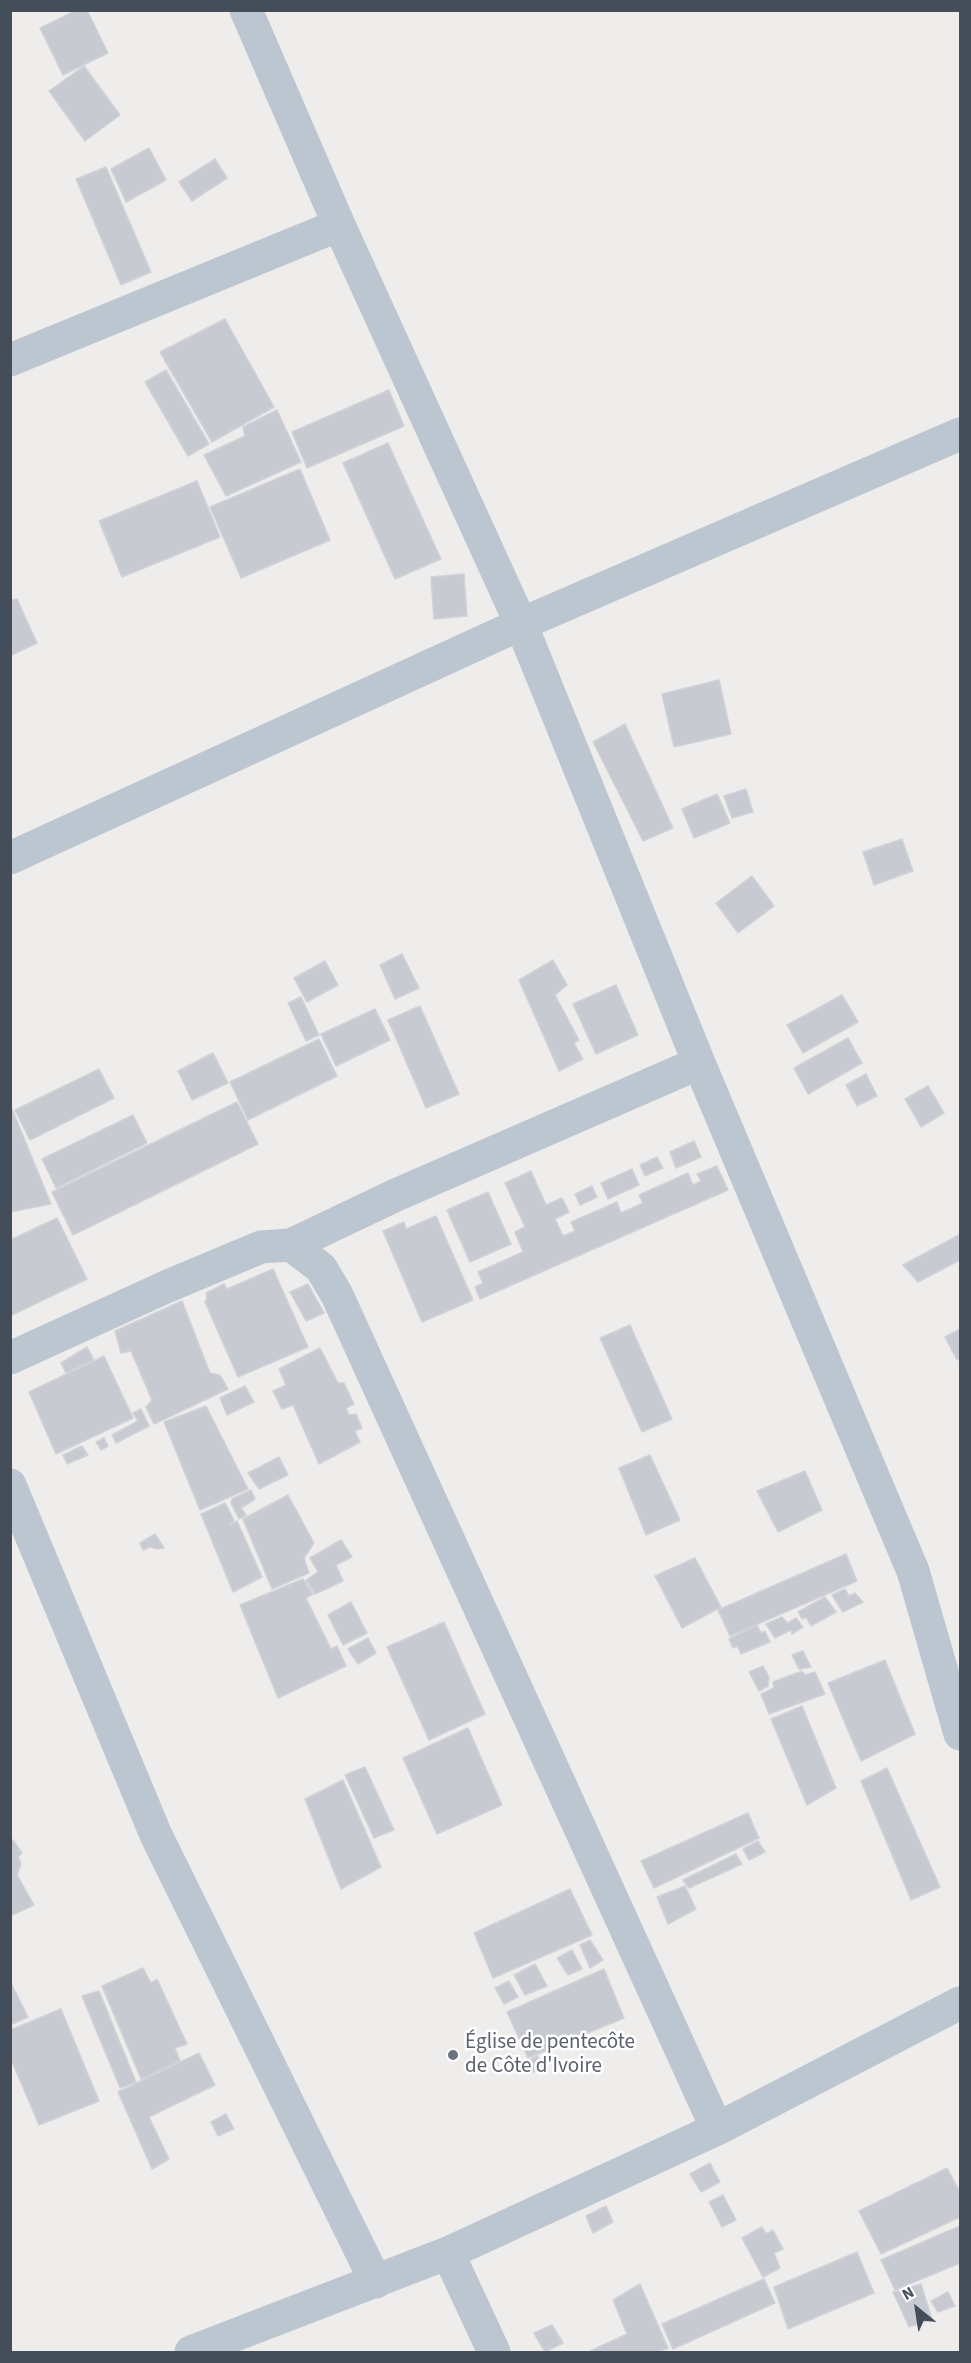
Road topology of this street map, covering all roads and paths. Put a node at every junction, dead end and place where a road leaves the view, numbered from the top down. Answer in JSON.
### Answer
{"nodes":[{"id":1,"x":246,"y":10,"type":"edge"},
{"id":2,"x":339,"y":225,"type":"junction"},
{"id":3,"x":10,"y":360,"type":"edge"},
{"id":4,"x":960,"y":434,"type":"edge"},
{"id":5,"x":521,"y":624,"type":"junction"},
{"id":6,"x":10,"y":858,"type":"edge"},
{"id":7,"x":699,"y":1063,"type":"junction"},
{"id":8,"x":291,"y":1245,"type":"junction"},
{"id":9,"x":10,"y":1359,"type":"edge"},
{"id":10,"x":10,"y":1485,"type":"edge"},
{"id":11,"x":960,"y":1734,"type":"edge"},
{"id":12,"x":960,"y":2003,"type":"edge"},
{"id":13,"x":717,"y":2129,"type":"junction"},
{"id":14,"x":448,"y":2253,"type":"junction"},
{"id":15,"x":376,"y":2282,"type":"junction"},
{"id":16,"x":191,"y":2352,"type":"edge"},
{"id":17,"x":494,"y":2352,"type":"edge"}],
"edges":[{"from":1,"to":2,"type":"street"},
{"from":2,"to":3,"type":"street"},
{"from":2,"to":5,"type":"street"},
{"from":4,"to":5,"type":"street"},
{"from":5,"to":6,"type":"street"},
{"from":5,"to":7,"type":"street"},
{"from":7,"to":8,"type":"street"},
{"from":7,"to":11,"type":"street"},
{"from":8,"to":9,"type":"street"},
{"from":8,"to":13,"type":"street"},
{"from":10,"to":15,"type":"street"},
{"from":12,"to":13,"type":"street"},
{"from":13,"to":14,"type":"street"},
{"from":14,"to":15,"type":"street"},
{"from":14,"to":17,"type":"street"},
{"from":15,"to":16,"type":"street"}]}
